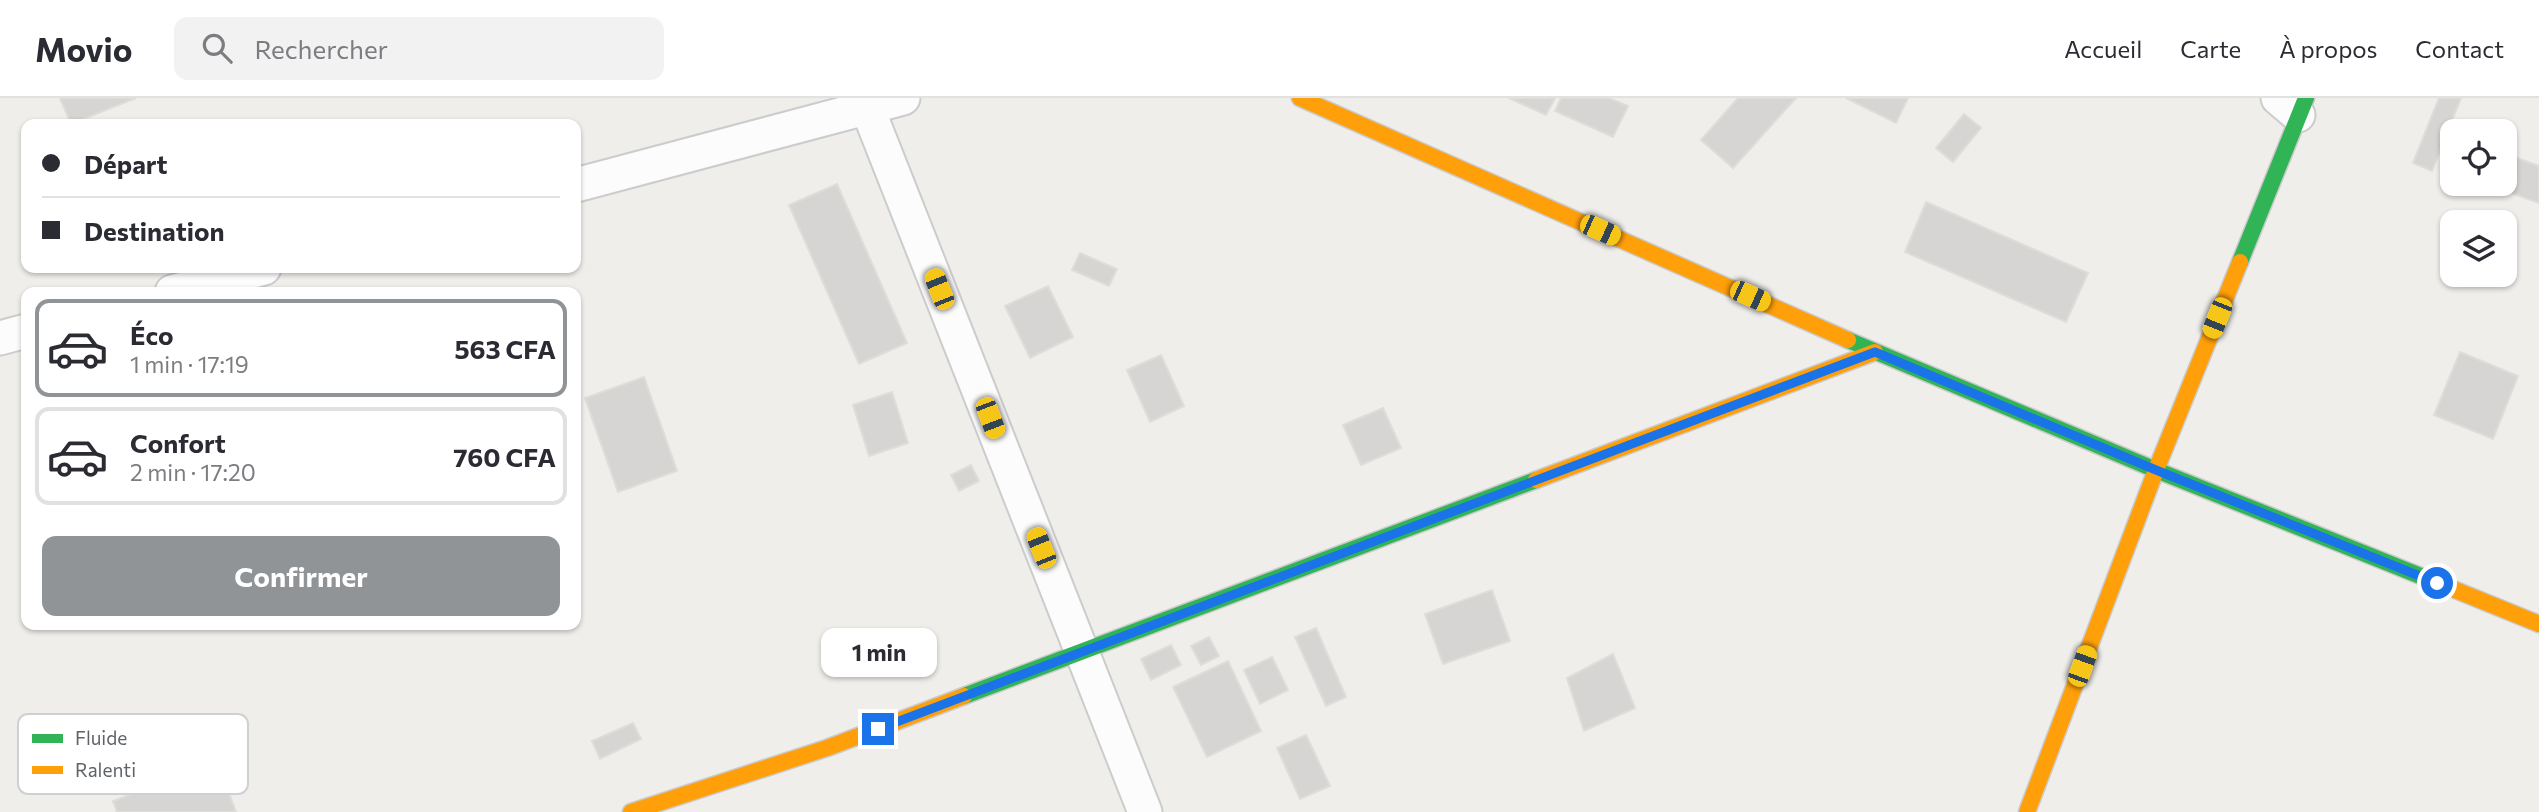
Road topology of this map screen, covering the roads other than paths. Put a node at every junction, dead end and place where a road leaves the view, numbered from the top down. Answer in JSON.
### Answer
{"nodes":[{"id":1,"x":902,"y":98,"type":"edge"},
{"id":2,"x":1300,"y":98,"type":"edge"},
{"id":3,"x":2294,"y":104,"type":"edge"},
{"id":4,"x":867,"y":107,"type":"junction"},
{"id":5,"x":581,"y":184,"type":"edge"},
{"id":6,"x":245,"y":273,"type":"edge"},
{"id":7,"x":191,"y":287,"type":"edge"},
{"id":8,"x":21,"y":332,"type":"edge"},
{"id":9,"x":0,"y":338,"type":"edge"},
{"id":10,"x":1875,"y":352,"type":"junction"},
{"id":11,"x":2156,"y":470,"type":"junction"},
{"id":12,"x":2539,"y":624,"type":"edge"},
{"id":13,"x":1082,"y":651,"type":"junction"},
{"id":14,"x":631,"y":812,"type":"edge"},
{"id":15,"x":1145,"y":812,"type":"edge"},
{"id":16,"x":2027,"y":812,"type":"edge"}],
"edges":[{"from":1,"to":4,"type":"street"},
{"from":2,"to":10,"type":"street"},
{"from":3,"to":11,"type":"street"},
{"from":4,"to":5,"type":"street"},
{"from":4,"to":13,"type":"street"},
{"from":6,"to":7,"type":"street"},
{"from":8,"to":9,"type":"street"},
{"from":10,"to":11,"type":"street"},
{"from":10,"to":13,"type":"street"},
{"from":11,"to":12,"type":"street"},
{"from":11,"to":16,"type":"street"},
{"from":13,"to":14,"type":"street"},
{"from":13,"to":15,"type":"street"}]}
